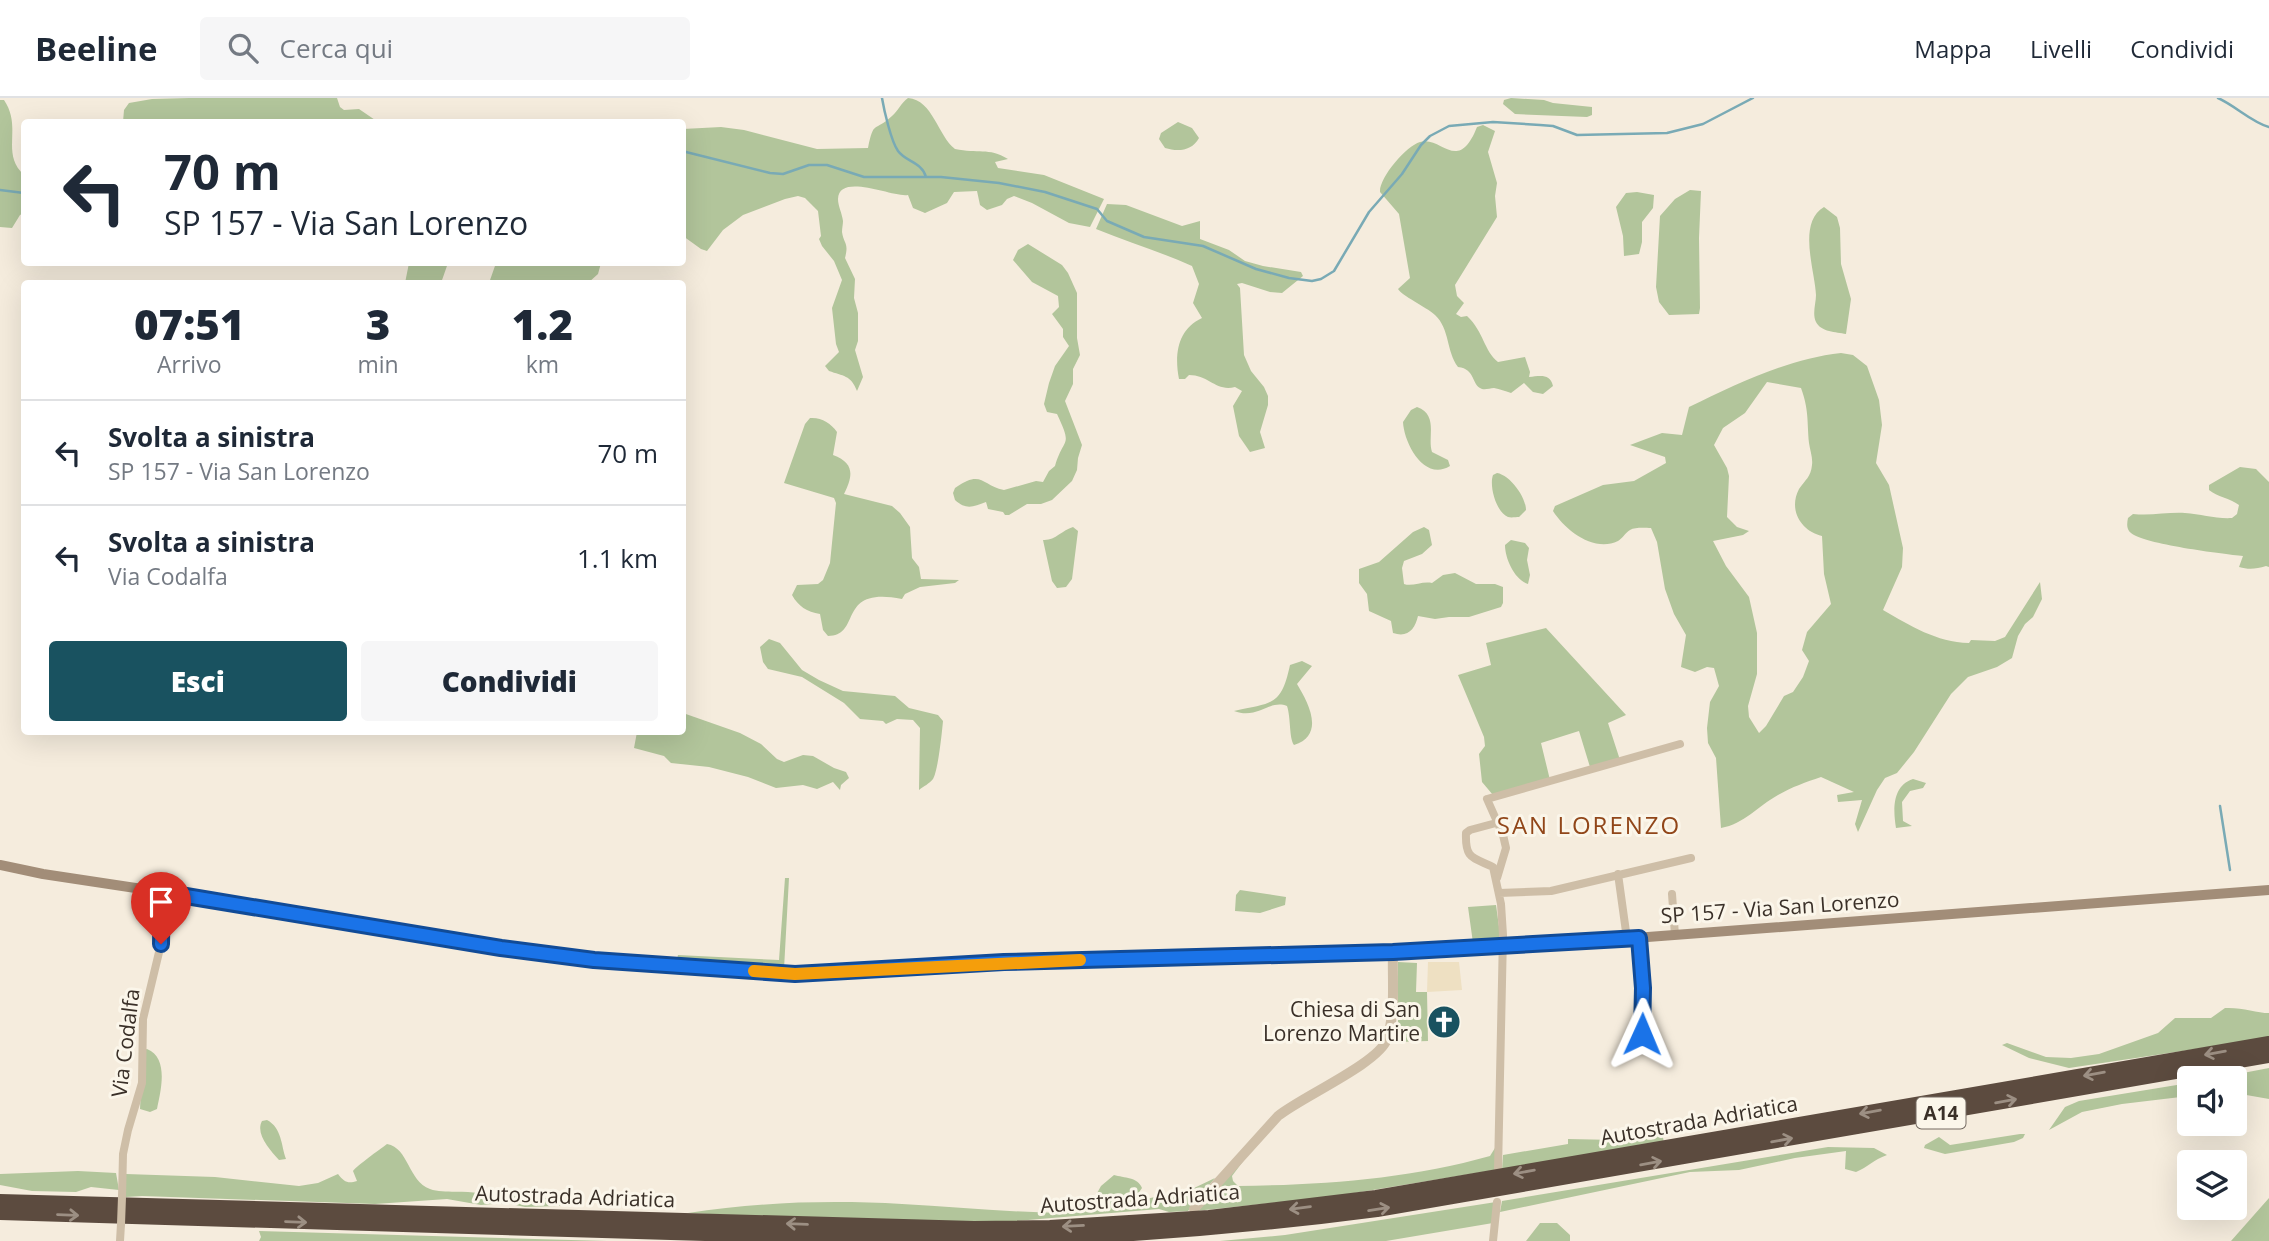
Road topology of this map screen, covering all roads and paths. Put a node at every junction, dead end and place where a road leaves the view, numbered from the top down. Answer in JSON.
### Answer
{"nodes":[{"id":1,"x":1680,"y":744,"type":"dead end"},
{"id":2,"x":1496,"y":823,"type":"junction"},
{"id":3,"x":1691,"y":858,"type":"dead end"},
{"id":4,"x":0,"y":865,"type":"edge"},
{"id":5,"x":1618,"y":874,"type":"junction"},
{"id":6,"x":1497,"y":880,"type":"junction"},
{"id":7,"x":2269,"y":890,"type":"edge"},
{"id":8,"x":162,"y":892,"type":"junction"},
{"id":9,"x":1499,"y":893,"type":"junction"},
{"id":10,"x":1671,"y":894,"type":"dead end"},
{"id":11,"x":1675,"y":935,"type":"junction"},
{"id":12,"x":1633,"y":938,"type":"junction"},
{"id":13,"x":1503,"y":947,"type":"junction"},
{"id":14,"x":1393,"y":952,"type":"junction"},
{"id":15,"x":1642,"y":1034,"type":"dead end"},
{"id":16,"x":2269,"y":1043,"type":"edge"},
{"id":17,"x":2269,"y":1056,"type":"edge"},
{"id":18,"x":1498,"y":1170,"type":"dead end"},
{"id":19,"x":0,"y":1201,"type":"edge"},
{"id":20,"x":1497,"y":1202,"type":"dead end"},
{"id":21,"x":1194,"y":1209,"type":"dead end"},
{"id":22,"x":0,"y":1213,"type":"edge"},
{"id":23,"x":120,"y":1241,"type":"edge"},
{"id":24,"x":1493,"y":1241,"type":"edge"}],
"edges":[{"from":1,"to":2,"type":"street"},
{"from":2,"to":6,"type":"street"},
{"from":2,"to":6,"type":"street"},
{"from":3,"to":5,"type":"street"},
{"from":4,"to":8,"type":"main road","name":"SP 157 - Via San Lorenzo"},
{"from":5,"to":9,"type":"street"},
{"from":5,"to":12,"type":"street"},
{"from":6,"to":9,"type":"street"},
{"from":7,"to":11,"type":"main road","name":"SP 157 - Via San Lorenzo"},
{"from":8,"to":14,"type":"main road","name":"SP 157 - Via San Lorenzo"},
{"from":8,"to":23,"type":"street","name":"Via Codalfa","bridge":true},
{"from":9,"to":13,"type":"street"},
{"from":10,"to":11,"type":"street"},
{"from":11,"to":12,"type":"main road","name":"SP 157 - Via San Lorenzo"},
{"from":12,"to":13,"type":"main road","name":"SP 157 - Via San Lorenzo"},
{"from":12,"to":15,"type":"street"},
{"from":13,"to":14,"type":"main road","name":"SP 157 - Via San Lorenzo"},
{"from":13,"to":18,"type":"street"},
{"from":14,"to":21,"type":"street"},
{"from":16,"to":19,"type":"highway","name":"Autostrada Adriatica","number":"A14","one_way":true},
{"from":22,"to":17,"type":"highway","name":"Autostrada Adriatica","number":"A14","one_way":true},
{"from":20,"to":24,"type":"street"}]}
